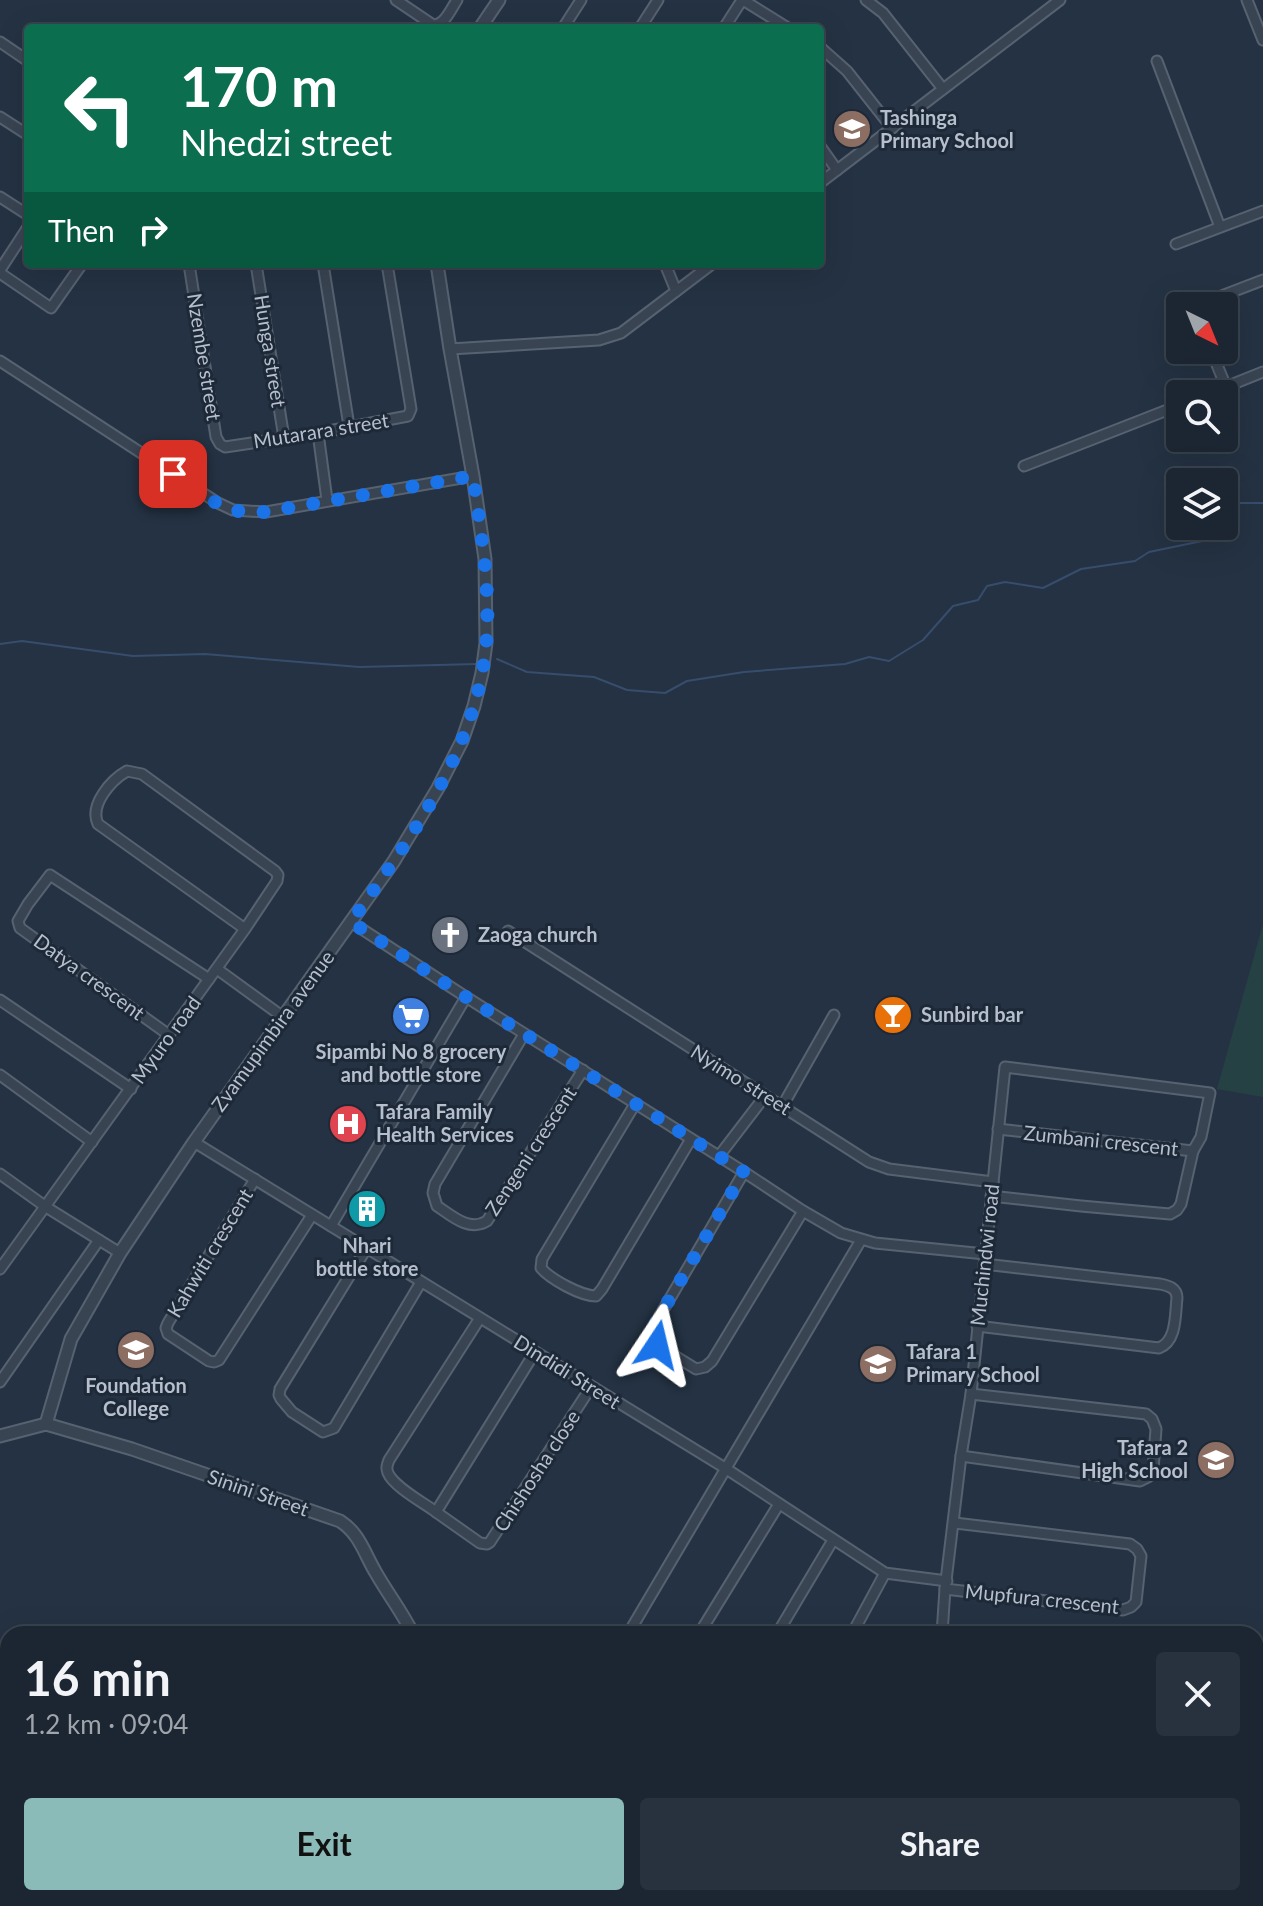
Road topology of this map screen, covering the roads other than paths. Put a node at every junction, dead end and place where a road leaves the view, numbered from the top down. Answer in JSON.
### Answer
{"nodes":[{"id":1,"x":396,"y":0,"type":"edge"},
{"id":2,"x":457,"y":0,"type":"edge"},
{"id":3,"x":499,"y":0,"type":"edge"},
{"id":4,"x":581,"y":0,"type":"edge"},
{"id":5,"x":658,"y":0,"type":"edge"},
{"id":6,"x":742,"y":0,"type":"edge"},
{"id":7,"x":866,"y":0,"type":"edge"},
{"id":8,"x":1060,"y":0,"type":"edge"},
{"id":9,"x":1247,"y":0,"type":"edge"},
{"id":10,"x":1263,"y":11,"type":"edge"},
{"id":11,"x":1253,"y":15,"type":"junction"},
{"id":12,"x":432,"y":24,"type":"edge"},
{"id":13,"x":440,"y":24,"type":"edge"},
{"id":14,"x":483,"y":24,"type":"edge"},
{"id":15,"x":566,"y":24,"type":"edge"},
{"id":16,"x":643,"y":24,"type":"edge"},
{"id":17,"x":727,"y":24,"type":"edge"},
{"id":18,"x":781,"y":24,"type":"edge"},
{"id":19,"x":1263,"y":40,"type":"edge"},
{"id":20,"x":0,"y":42,"type":"edge"},
{"id":21,"x":824,"y":51,"type":"edge"},
{"id":22,"x":24,"y":58,"type":"edge"},
{"id":23,"x":1157,"y":61,"type":"dead end"},
{"id":24,"x":943,"y":89,"type":"junction"},
{"id":25,"x":0,"y":117,"type":"edge"},
{"id":26,"x":892,"y":128,"type":"junction"},
{"id":27,"x":24,"y":132,"type":"edge"},
{"id":28,"x":824,"y":152,"type":"edge"},
{"id":29,"x":837,"y":170,"type":"junction"},
{"id":30,"x":824,"y":180,"type":"edge"},
{"id":31,"x":0,"y":197,"type":"edge"},
{"id":32,"x":1263,"y":211,"type":"edge"},
{"id":33,"x":24,"y":212,"type":"edge"},
{"id":34,"x":1220,"y":227,"type":"junction"},
{"id":35,"x":24,"y":233,"type":"edge"},
{"id":36,"x":1176,"y":244,"type":"dead end"},
{"id":37,"x":79,"y":268,"type":"edge"},
{"id":38,"x":190,"y":268,"type":"edge"},
{"id":39,"x":257,"y":268,"type":"edge"},
{"id":40,"x":324,"y":268,"type":"edge"},
{"id":41,"x":388,"y":268,"type":"edge"},
{"id":42,"x":438,"y":268,"type":"edge"},
{"id":43,"x":667,"y":268,"type":"edge"},
{"id":44,"x":707,"y":268,"type":"edge"},
{"id":45,"x":0,"y":272,"type":"edge"},
{"id":46,"x":1263,"y":280,"type":"edge"},
{"id":47,"x":676,"y":291,"type":"junction"},
{"id":48,"x":1232,"y":292,"type":"edge"},
{"id":49,"x":450,"y":349,"type":"junction"},
{"id":50,"x":0,"y":361,"type":"edge"},
{"id":51,"x":1263,"y":372,"type":"edge"},
{"id":52,"x":1238,"y":382,"type":"edge"},
{"id":53,"x":1166,"y":410,"type":"edge"},
{"id":54,"x":349,"y":426,"type":"junction"},
{"id":55,"x":318,"y":433,"type":"junction"},
{"id":56,"x":284,"y":438,"type":"junction"},
{"id":57,"x":225,"y":447,"type":"joint"},
{"id":58,"x":1024,"y":466,"type":"dead end"},
{"id":59,"x":473,"y":476,"type":"junction"},
{"id":60,"x":327,"y":500,"type":"junction"},
{"id":61,"x":351,"y":922,"type":"junction"},
{"id":62,"x":245,"y":929,"type":"junction"},
{"id":63,"x":508,"y":931,"type":"dead end"},
{"id":64,"x":217,"y":969,"type":"junction"},
{"id":65,"x":209,"y":979,"type":"junction"},
{"id":66,"x":466,"y":997,"type":"junction"},
{"id":67,"x":0,"y":1000,"type":"edge"},
{"id":68,"x":834,"y":1015,"type":"dead end"},
{"id":69,"x":283,"y":1017,"type":"junction"},
{"id":70,"x":524,"y":1034,"type":"junction"},
{"id":71,"x":169,"y":1035,"type":"junction"},
{"id":72,"x":583,"y":1070,"type":"junction"},
{"id":73,"x":0,"y":1075,"type":"edge"},
{"id":74,"x":131,"y":1089,"type":"junction"},
{"id":75,"x":765,"y":1096,"type":"junction"},
{"id":76,"x":635,"y":1104,"type":"junction"},
{"id":77,"x":783,"y":1105,"type":"junction"},
{"id":78,"x":998,"y":1129,"type":"junction"},
{"id":79,"x":691,"y":1139,"type":"junction"},
{"id":80,"x":92,"y":1142,"type":"junction"},
{"id":81,"x":194,"y":1142,"type":"junction"},
{"id":82,"x":1193,"y":1151,"type":"junction"},
{"id":83,"x":719,"y":1156,"type":"junction"},
{"id":84,"x":744,"y":1172,"type":"junction"},
{"id":85,"x":0,"y":1174,"type":"edge"},
{"id":86,"x":255,"y":1179,"type":"junction"},
{"id":87,"x":993,"y":1182,"type":"junction"},
{"id":88,"x":991,"y":1196,"type":"junction"},
{"id":89,"x":46,"y":1207,"type":"junction"},
{"id":90,"x":803,"y":1211,"type":"junction"},
{"id":91,"x":312,"y":1215,"type":"junction"},
{"id":92,"x":331,"y":1226,"type":"junction"},
{"id":93,"x":99,"y":1240,"type":"junction"},
{"id":94,"x":861,"y":1240,"type":"junction"},
{"id":95,"x":366,"y":1249,"type":"junction"},
{"id":96,"x":120,"y":1253,"type":"junction"},
{"id":97,"x":984,"y":1259,"type":"junction"},
{"id":98,"x":0,"y":1269,"type":"edge"},
{"id":99,"x":421,"y":1282,"type":"junction"},
{"id":100,"x":480,"y":1318,"type":"junction"},
{"id":101,"x":977,"y":1326,"type":"junction"},
{"id":102,"x":535,"y":1352,"type":"junction"},
{"id":103,"x":0,"y":1382,"type":"edge"},
{"id":104,"x":591,"y":1387,"type":"junction"},
{"id":105,"x":971,"y":1394,"type":"junction"},
{"id":106,"x":46,"y":1424,"type":"junction"},
{"id":107,"x":0,"y":1436,"type":"edge"},
{"id":108,"x":961,"y":1456,"type":"junction"},
{"id":109,"x":725,"y":1468,"type":"junction"},
{"id":110,"x":779,"y":1504,"type":"junction"},
{"id":111,"x":436,"y":1512,"type":"junction"},
{"id":112,"x":955,"y":1523,"type":"junction"},
{"id":113,"x":833,"y":1540,"type":"junction"},
{"id":114,"x":885,"y":1573,"type":"junction"},
{"id":115,"x":946,"y":1585,"type":"junction"},
{"id":116,"x":409,"y":1626,"type":"edge"},
{"id":117,"x":633,"y":1626,"type":"edge"},
{"id":118,"x":704,"y":1626,"type":"edge"},
{"id":119,"x":782,"y":1626,"type":"edge"},
{"id":120,"x":856,"y":1626,"type":"edge"},
{"id":121,"x":943,"y":1626,"type":"edge"}],
"edges":[{"from":1,"to":12,"type":"street"},
{"from":2,"to":13,"type":"street"},
{"from":3,"to":14,"type":"street"},
{"from":4,"to":15,"type":"street"},
{"from":5,"to":16,"type":"street"},
{"from":6,"to":17,"type":"street"},
{"from":6,"to":18,"type":"street"},
{"from":7,"to":24,"type":"street"},
{"from":8,"to":24,"type":"street"},
{"from":9,"to":11,"type":"street"},
{"from":10,"to":11,"type":"street"},
{"from":11,"to":19,"type":"street"},
{"from":20,"to":22,"type":"street"},
{"from":21,"to":26,"type":"street"},
{"from":23,"to":34,"type":"street"},
{"from":24,"to":26,"type":"street"},
{"from":25,"to":27,"type":"street"},
{"from":26,"to":29,"type":"street"},
{"from":28,"to":29,"type":"street"},
{"from":29,"to":30,"type":"street"},
{"from":31,"to":33,"type":"street"},
{"from":32,"to":34,"type":"street"},
{"from":34,"to":36,"type":"street"},
{"from":35,"to":45,"type":"street"},
{"from":37,"to":45,"type":"street"},
{"from":38,"to":57,"type":"street","name":"Nzembe street"},
{"from":39,"to":56,"type":"street","name":"Hunga street"},
{"from":40,"to":54,"type":"street"},
{"from":41,"to":54,"type":"street","name":"Mutarara street"},
{"from":42,"to":49,"type":"street","name":"Zvamupimbira avenue"},
{"from":43,"to":47,"type":"street"},
{"from":44,"to":47,"type":"street"},
{"from":46,"to":48,"type":"street"},
{"from":47,"to":49,"type":"street"},
{"from":49,"to":59,"type":"street","name":"Zvamupimbira avenue"},
{"from":50,"to":60,"type":"street"},
{"from":51,"to":52,"type":"street"},
{"from":53,"to":58,"type":"street"},
{"from":54,"to":55,"type":"street","name":"Mutarara street"},
{"from":55,"to":56,"type":"street","name":"Mutarara street"},
{"from":55,"to":60,"type":"street"},
{"from":56,"to":57,"type":"street","name":"Mutarara street"},
{"from":59,"to":60,"type":"street"},
{"from":59,"to":61,"type":"street","name":"Zvamupimbira avenue"},
{"from":61,"to":66,"type":"street"},
{"from":61,"to":69,"type":"street","name":"Zvamupimbira avenue"},
{"from":62,"to":62,"type":"street","name":"Myuro road"},
{"from":62,"to":64,"type":"street","name":"Myuro road"},
{"from":63,"to":75,"type":"street","name":"Nyimo street"},
{"from":64,"to":65,"type":"street","name":"Myuro road"},
{"from":64,"to":69,"type":"street"},
{"from":65,"to":71,"type":"street","name":"Myuro road"},
{"from":65,"to":71,"type":"street","name":"Datya crescent"},
{"from":66,"to":70,"type":"street"},
{"from":66,"to":92,"type":"street"},
{"from":67,"to":74,"type":"street"},
{"from":68,"to":77,"type":"street"},
{"from":69,"to":81,"type":"street","name":"Zvamupimbira avenue"},
{"from":70,"to":72,"type":"street"},
{"from":70,"to":72,"type":"street","name":"Zengeni crescent"},
{"from":71,"to":74,"type":"street","name":"Myuro road"},
{"from":72,"to":76,"type":"street"},
{"from":73,"to":80,"type":"street"},
{"from":74,"to":80,"type":"street","name":"Myuro road"},
{"from":75,"to":77,"type":"street","name":"Nyimo street"},
{"from":75,"to":83,"type":"street"},
{"from":76,"to":79,"type":"street"},
{"from":76,"to":79,"type":"street"},
{"from":77,"to":87,"type":"street","name":"Nyimo street"},
{"from":78,"to":82,"type":"street","name":"Zumbani crescent"},
{"from":78,"to":82,"type":"street","name":"Muchindwi road"},
{"from":78,"to":87,"type":"street","name":"Muchindwi road"},
{"from":79,"to":83,"type":"street"},
{"from":80,"to":89,"type":"street","name":"Myuro road"},
{"from":81,"to":86,"type":"street","name":"Dindidi Street"},
{"from":81,"to":96,"type":"street","name":"Zvamupimbira avenue"},
{"from":82,"to":88,"type":"street","name":"Zumbani crescent"},
{"from":83,"to":84,"type":"street"},
{"from":84,"to":90,"type":"street"},
{"from":84,"to":90,"type":"street"},
{"from":85,"to":89,"type":"street"},
{"from":86,"to":91,"type":"street","name":"Dindidi Street"},
{"from":86,"to":91,"type":"street","name":"Kahwiti crescent"},
{"from":87,"to":88,"type":"street","name":"Muchindwi road"},
{"from":88,"to":97,"type":"street","name":"Muchindwi road"},
{"from":89,"to":93,"type":"street"},
{"from":89,"to":98,"type":"street","name":"Myuro road"},
{"from":90,"to":94,"type":"street"},
{"from":91,"to":92,"type":"street","name":"Dindidi Street"},
{"from":92,"to":95,"type":"street","name":"Dindidi Street"},
{"from":93,"to":96,"type":"street"},
{"from":93,"to":103,"type":"street"},
{"from":94,"to":97,"type":"street"},
{"from":94,"to":109,"type":"street"},
{"from":95,"to":99,"type":"street","name":"Dindidi Street"},
{"from":95,"to":99,"type":"street"},
{"from":96,"to":106,"type":"street","name":"Zvamupimbira avenue"},
{"from":97,"to":101,"type":"street","name":"Muchindwi road"},
{"from":97,"to":101,"type":"street"},
{"from":99,"to":100,"type":"street","name":"Dindidi Street"},
{"from":100,"to":102,"type":"street","name":"Dindidi Street"},
{"from":100,"to":111,"type":"street"},
{"from":101,"to":105,"type":"street","name":"Muchindwi road"},
{"from":102,"to":104,"type":"street","name":"Dindidi Street"},
{"from":102,"to":111,"type":"street"},
{"from":104,"to":109,"type":"street","name":"Dindidi Street"},
{"from":104,"to":111,"type":"street","name":"Chishosha close"},
{"from":105,"to":108,"type":"street","name":"Muchindwi road"},
{"from":105,"to":108,"type":"street"},
{"from":106,"to":107,"type":"street"},
{"from":106,"to":116,"type":"street","name":"Sinini Street"},
{"from":108,"to":112,"type":"street","name":"Muchindwi road"},
{"from":109,"to":110,"type":"street","name":"Dindidi Street"},
{"from":109,"to":117,"type":"street"},
{"from":110,"to":113,"type":"street","name":"Dindidi Street"},
{"from":110,"to":118,"type":"street"},
{"from":112,"to":115,"type":"street","name":"Muchindwi road"},
{"from":112,"to":115,"type":"street","name":"Mupfura crescent"},
{"from":113,"to":114,"type":"street","name":"Dindidi Street"},
{"from":113,"to":119,"type":"street"},
{"from":114,"to":115,"type":"street","name":"Dindidi Street"},
{"from":114,"to":120,"type":"street"},
{"from":115,"to":121,"type":"street","name":"Muchindwi road"}]}
